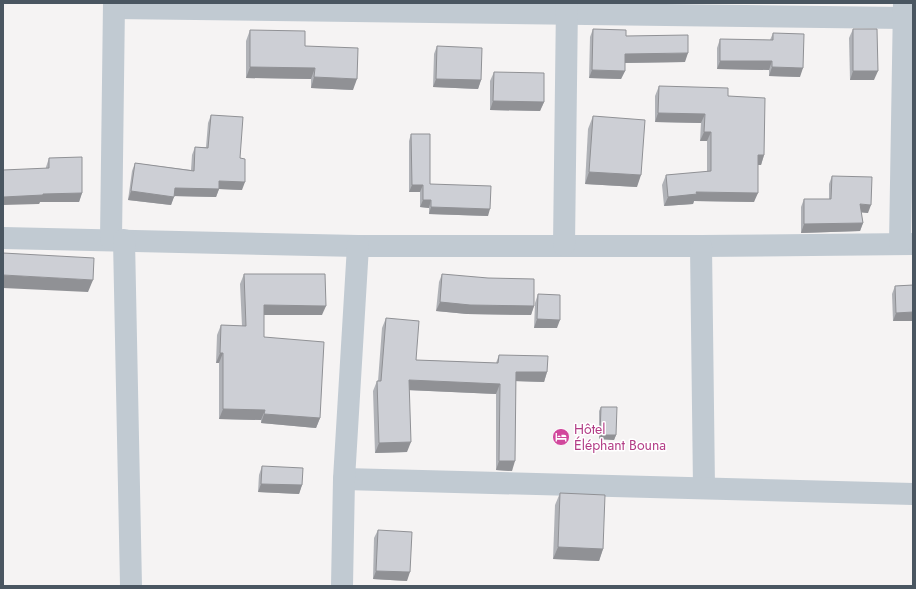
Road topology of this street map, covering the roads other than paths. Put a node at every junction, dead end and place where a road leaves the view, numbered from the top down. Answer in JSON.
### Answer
{"nodes":[{"id":1,"x":114,"y":5,"type":"edge"},
{"id":2,"x":357,"y":7,"type":"edge"},
{"id":3,"x":567,"y":8,"type":"edge"},
{"id":4,"x":781,"y":10,"type":"edge"},
{"id":5,"x":904,"y":10,"type":"edge"},
{"id":6,"x":3,"y":238,"type":"edge"},
{"id":7,"x":117,"y":240,"type":"junction"},
{"id":8,"x":907,"y":244,"type":"edge"},
{"id":9,"x":564,"y":245,"type":"junction"},
{"id":10,"x":358,"y":246,"type":"junction"},
{"id":11,"x":701,"y":246,"type":"junction"},
{"id":12,"x":344,"y":479,"type":"junction"},
{"id":13,"x":704,"y":487,"type":"junction"},
{"id":14,"x":913,"y":494,"type":"edge"},
{"id":15,"x":131,"y":586,"type":"edge"},
{"id":16,"x":342,"y":586,"type":"edge"}],
"edges":[{"from":1,"to":2,"type":"street"},
{"from":1,"to":7,"type":"street"},
{"from":2,"to":3,"type":"street"},
{"from":3,"to":4,"type":"street"},
{"from":3,"to":9,"type":"street"},
{"from":4,"to":5,"type":"street"},
{"from":5,"to":8,"type":"street"},
{"from":6,"to":7,"type":"street"},
{"from":7,"to":10,"type":"street"},
{"from":7,"to":15,"type":"street"},
{"from":8,"to":11,"type":"street"},
{"from":9,"to":10,"type":"street"},
{"from":9,"to":11,"type":"street"},
{"from":10,"to":12,"type":"street"},
{"from":11,"to":13,"type":"street"},
{"from":12,"to":13,"type":"street"},
{"from":12,"to":16,"type":"street"},
{"from":13,"to":14,"type":"street"}]}
